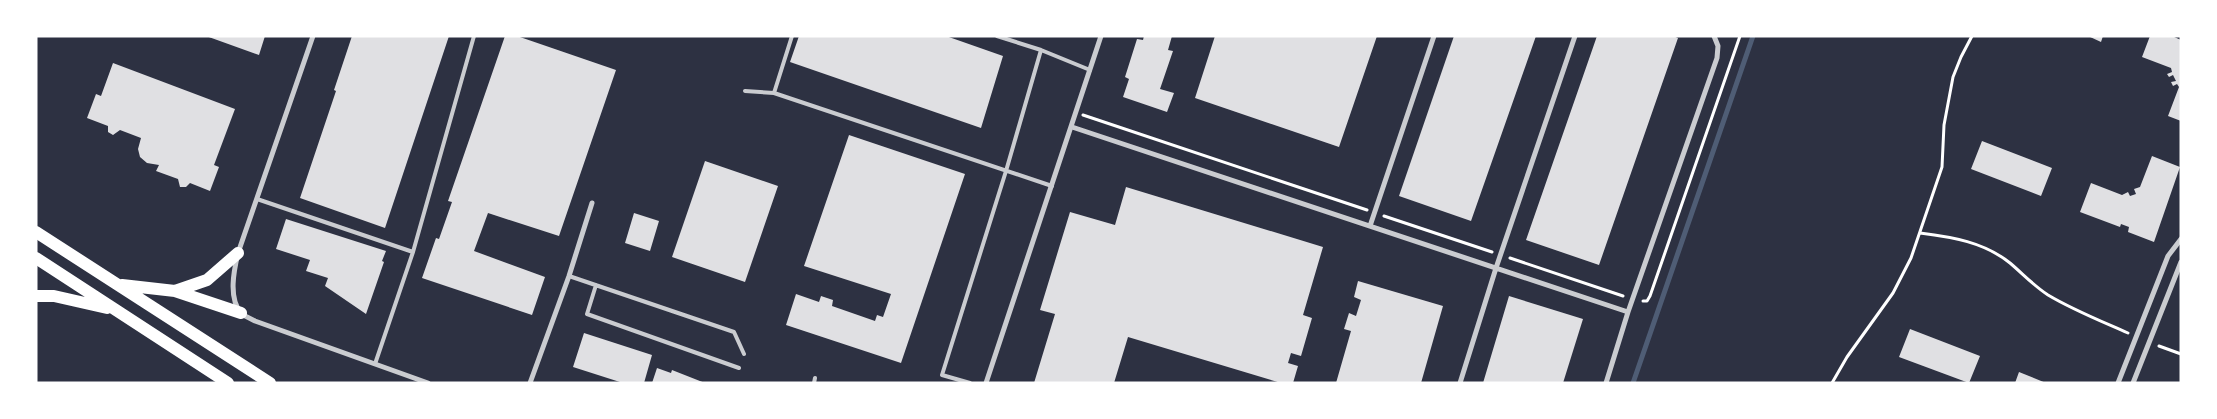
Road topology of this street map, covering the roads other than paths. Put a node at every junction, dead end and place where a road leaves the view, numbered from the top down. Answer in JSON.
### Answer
{"nodes":[{"id":1,"x":313,"y":36,"type":"edge"},
{"id":2,"x":474,"y":36,"type":"edge"},
{"id":3,"x":792,"y":36,"type":"edge"},
{"id":4,"x":997,"y":36,"type":"edge"},
{"id":5,"x":1101,"y":36,"type":"edge"},
{"id":6,"x":1434,"y":36,"type":"edge"},
{"id":7,"x":1575,"y":36,"type":"edge"},
{"id":8,"x":1714,"y":36,"type":"edge"},
{"id":9,"x":1041,"y":50,"type":"junction"},
{"id":10,"x":1090,"y":70,"type":"junction"},
{"id":11,"x":745,"y":91,"type":"dead end"},
{"id":12,"x":774,"y":93,"type":"junction"},
{"id":13,"x":1072,"y":126,"type":"junction"},
{"id":14,"x":1006,"y":171,"type":"junction"},
{"id":15,"x":1052,"y":186,"type":"junction"},
{"id":16,"x":258,"y":200,"type":"junction"},
{"id":17,"x":592,"y":203,"type":"dead end"},
{"id":18,"x":1370,"y":226,"type":"junction"},
{"id":19,"x":36,"y":232,"type":"edge"},
{"id":20,"x":2181,"y":239,"type":"edge"},
{"id":21,"x":412,"y":252,"type":"junction"},
{"id":22,"x":238,"y":253,"type":"junction"},
{"id":23,"x":36,"y":258,"type":"edge"},
{"id":24,"x":2181,"y":262,"type":"edge"},
{"id":25,"x":1496,"y":268,"type":"junction"},
{"id":26,"x":569,"y":276,"type":"junction"},
{"id":27,"x":120,"y":285,"type":"junction"},
{"id":28,"x":596,"y":285,"type":"junction"},
{"id":29,"x":175,"y":291,"type":"junction"},
{"id":30,"x":36,"y":296,"type":"edge"},
{"id":31,"x":115,"y":310,"type":"junction"},
{"id":32,"x":1628,"y":312,"type":"junction"},
{"id":33,"x":241,"y":313,"type":"junction"},
{"id":34,"x":744,"y":354,"type":"dead end"},
{"id":35,"x":375,"y":364,"type":"junction"},
{"id":36,"x":739,"y":368,"type":"dead end"},
{"id":37,"x":228,"y":383,"type":"edge"},
{"id":38,"x":270,"y":383,"type":"edge"},
{"id":39,"x":428,"y":383,"type":"edge"},
{"id":40,"x":530,"y":383,"type":"edge"},
{"id":41,"x":970,"y":383,"type":"edge"},
{"id":42,"x":986,"y":383,"type":"edge"},
{"id":43,"x":1460,"y":383,"type":"edge"},
{"id":44,"x":1606,"y":383,"type":"edge"},
{"id":45,"x":2118,"y":383,"type":"edge"},
{"id":46,"x":2133,"y":383,"type":"edge"}],
"edges":[{"from":1,"to":16,"type":"street"},
{"from":2,"to":21,"type":"lane"},
{"from":3,"to":12,"type":"lane"},
{"from":4,"to":9,"type":"lane"},
{"from":5,"to":10,"type":"street"},
{"from":6,"to":18,"type":"street"},
{"from":7,"to":25,"type":"street"},
{"from":8,"to":32,"type":"street"},
{"from":9,"to":10,"type":"lane"},
{"from":9,"to":14,"type":"lane"},
{"from":10,"to":13,"type":"street"},
{"from":11,"to":12,"type":"lane"},
{"from":12,"to":14,"type":"lane"},
{"from":13,"to":15,"type":"street"},
{"from":13,"to":18,"type":"street"},
{"from":14,"to":15,"type":"lane"},
{"from":14,"to":41,"type":"lane"},
{"from":15,"to":42,"type":"street"},
{"from":16,"to":21,"type":"lane"},
{"from":16,"to":22,"type":"street"},
{"from":17,"to":26,"type":"street"},
{"from":18,"to":25,"type":"street"},
{"from":19,"to":27,"type":"highway"},
{"from":20,"to":45,"type":"street"},
{"from":21,"to":35,"type":"lane"},
{"from":22,"to":29,"type":"highway"},
{"from":22,"to":33,"type":"street"},
{"from":23,"to":31,"type":"highway"},
{"from":24,"to":46,"type":"street"},
{"from":25,"to":32,"type":"street"},
{"from":25,"to":43,"type":"street"},
{"from":26,"to":28,"type":"lane"},
{"from":26,"to":40,"type":"street"},
{"from":27,"to":29,"type":"highway"},
{"from":27,"to":38,"type":"highway"},
{"from":28,"to":34,"type":"lane"},
{"from":28,"to":36,"type":"lane"},
{"from":29,"to":33,"type":"highway"},
{"from":30,"to":31,"type":"highway"},
{"from":31,"to":37,"type":"highway"},
{"from":32,"to":44,"type":"street"},
{"from":33,"to":35,"type":"street"},
{"from":35,"to":39,"type":"street"}]}
